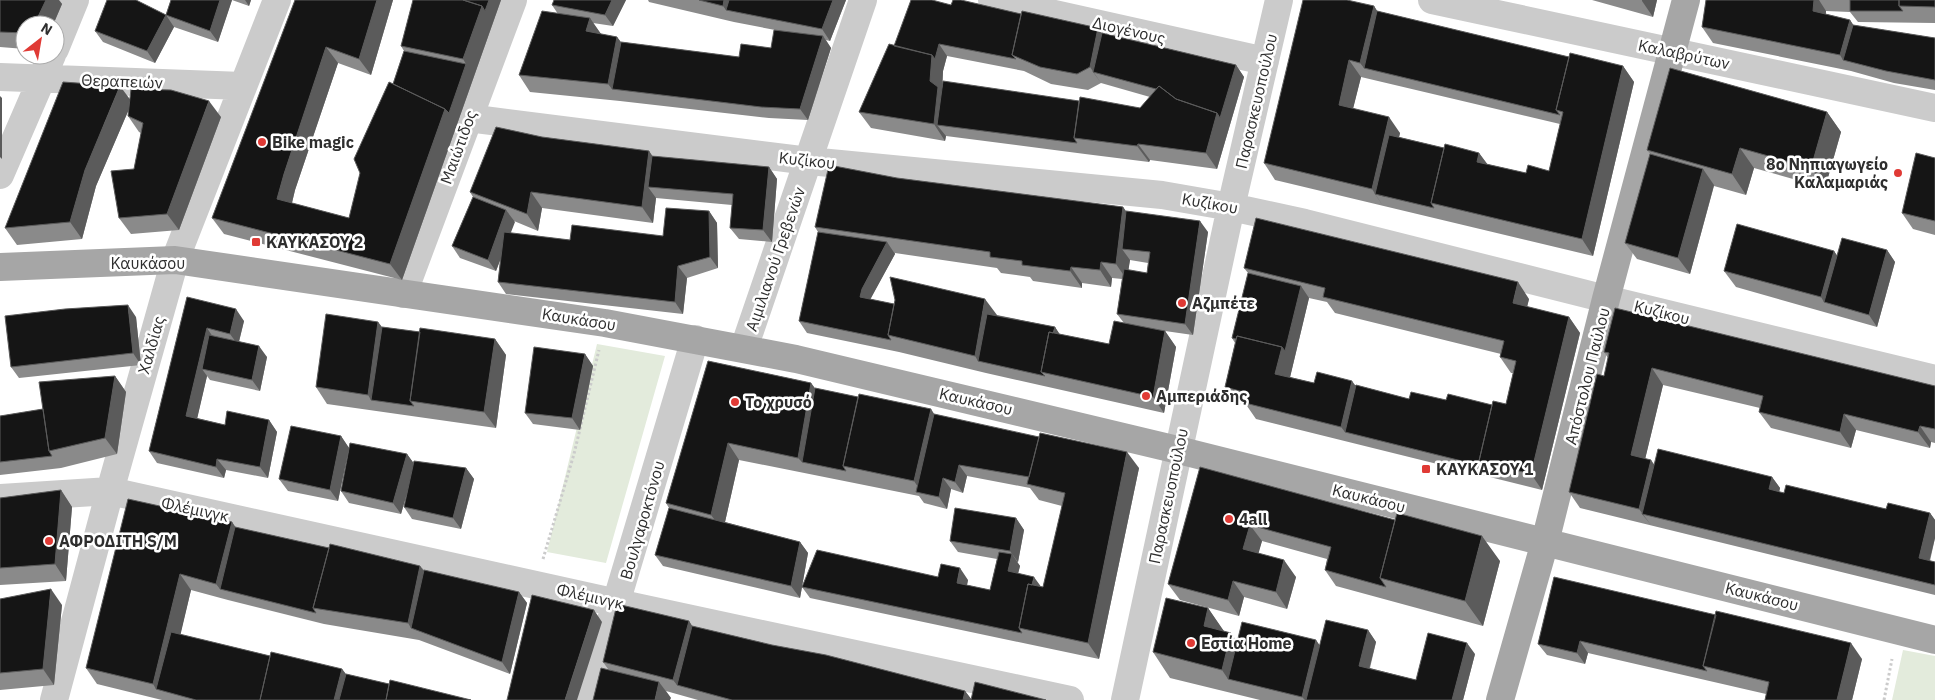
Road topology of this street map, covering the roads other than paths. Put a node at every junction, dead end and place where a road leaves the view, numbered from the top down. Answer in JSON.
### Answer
{"nodes":[{"id":1,"x":75,"y":0,"type":"edge"},
{"id":2,"x":277,"y":0,"type":"edge"},
{"id":3,"x":513,"y":0,"type":"edge"},
{"id":4,"x":864,"y":0,"type":"edge"},
{"id":5,"x":992,"y":0,"type":"edge"},
{"id":6,"x":1279,"y":0,"type":"edge"},
{"id":7,"x":1432,"y":0,"type":"edge"},
{"id":8,"x":1686,"y":0,"type":"edge"},
{"id":9,"x":65,"y":24,"type":"edge"},
{"id":10,"x":1673,"y":52,"type":"junction"},
{"id":11,"x":1265,"y":61,"type":"junction"},
{"id":12,"x":48,"y":66,"type":"edge"},
{"id":13,"x":0,"y":77,"type":"edge"},
{"id":14,"x":243,"y":86,"type":"junction"},
{"id":15,"x":1935,"y":108,"type":"edge"},
{"id":16,"x":468,"y":118,"type":"junction"},
{"id":17,"x":809,"y":160,"type":"junction"},
{"id":18,"x":0,"y":175,"type":"edge"},
{"id":19,"x":1231,"y":207,"type":"junction"},
{"id":20,"x":175,"y":260,"type":"junction"},
{"id":21,"x":0,"y":267,"type":"edge"},
{"id":22,"x":403,"y":294,"type":"junction"},
{"id":23,"x":1606,"y":299,"type":"junction"},
{"id":24,"x":694,"y":339,"type":"junction"},
{"id":25,"x":744,"y":348,"type":"junction"},
{"id":26,"x":1935,"y":379,"type":"edge"},
{"id":27,"x":1178,"y":450,"type":"junction"},
{"id":28,"x":110,"y":491,"type":"junction"},
{"id":29,"x":0,"y":498,"type":"edge"},
{"id":30,"x":1545,"y":542,"type":"junction"},
{"id":31,"x":617,"y":603,"type":"junction"},
{"id":32,"x":1935,"y":640,"type":"edge"},
{"id":33,"x":54,"y":700,"type":"edge"},
{"id":34,"x":587,"y":700,"type":"edge"},
{"id":35,"x":1070,"y":700,"type":"edge"},
{"id":36,"x":1125,"y":700,"type":"edge"},
{"id":37,"x":1500,"y":700,"type":"edge"}],
"edges":[{"from":1,"to":9,"type":"street"},
{"from":2,"to":14,"type":"street","name":"Χαλδίας"},
{"from":3,"to":16,"type":"street","name":"Μαιώτιδος"},
{"from":4,"to":17,"type":"street","name":"Αιμιλιανού Γρεβενών"},
{"from":5,"to":11,"type":"street","name":"Διογένους"},
{"from":6,"to":11,"type":"street","name":"Παρασκευοπούλου"},
{"from":7,"to":10,"type":"street","name":"Καλαβρύτων"},
{"from":8,"to":10,"type":"main road","name":"Απόστολου Παύλου"},
{"from":10,"to":15,"type":"street","name":"Καλαβρύτων"},
{"from":10,"to":23,"type":"main road","name":"Απόστολου Παύλου"},
{"from":11,"to":19,"type":"street","name":"Παρασκευοπούλου"},
{"from":12,"to":13,"type":"street","name":"Θεραπειών"},
{"from":12,"to":14,"type":"street","name":"Θεραπειών"},
{"from":12,"to":18,"type":"street"},
{"from":14,"to":20,"type":"street","name":"Χαλδίας"},
{"from":16,"to":17,"type":"street","name":"Κυζίκου"},
{"from":16,"to":22,"type":"street","name":"Μαιώτιδος"},
{"from":17,"to":19,"type":"street","name":"Κυζίκου"},
{"from":17,"to":25,"type":"street","name":"Αιμιλιανού Γρεβενών"},
{"from":19,"to":23,"type":"street","name":"Κυζίκου"},
{"from":19,"to":27,"type":"street","name":"Παρασκευοπούλου"},
{"from":20,"to":21,"type":"main road","name":"Καυκάσου"},
{"from":20,"to":22,"type":"main road","name":"Καυκάσου"},
{"from":20,"to":28,"type":"street","name":"Χαλδίας"},
{"from":22,"to":24,"type":"main road","name":"Καυκάσου"},
{"from":23,"to":26,"type":"street","name":"Κυζίκου"},
{"from":23,"to":30,"type":"main road","name":"Απόστολου Παύλου"},
{"from":24,"to":25,"type":"main road","name":"Καυκάσου"},
{"from":24,"to":31,"type":"street","name":"Βουλγαροκτόνου"},
{"from":25,"to":27,"type":"main road","name":"Καυκάσου"},
{"from":27,"to":30,"type":"main road","name":"Καυκάσου"},
{"from":27,"to":36,"type":"street","name":"Παρασκευοπούλου"},
{"from":28,"to":29,"type":"street","name":"Φλέμινγκ"},
{"from":28,"to":31,"type":"street","name":"Φλέμινγκ"},
{"from":28,"to":33,"type":"street","name":"Χαλδίας"},
{"from":30,"to":32,"type":"main road","name":"Καυκάσου"},
{"from":30,"to":37,"type":"main road","name":"Απόστολου Παύλου"},
{"from":31,"to":34,"type":"street","name":"Βουλγαροκτόνου"},
{"from":31,"to":35,"type":"street","name":"Φλέμινγκ"}]}
